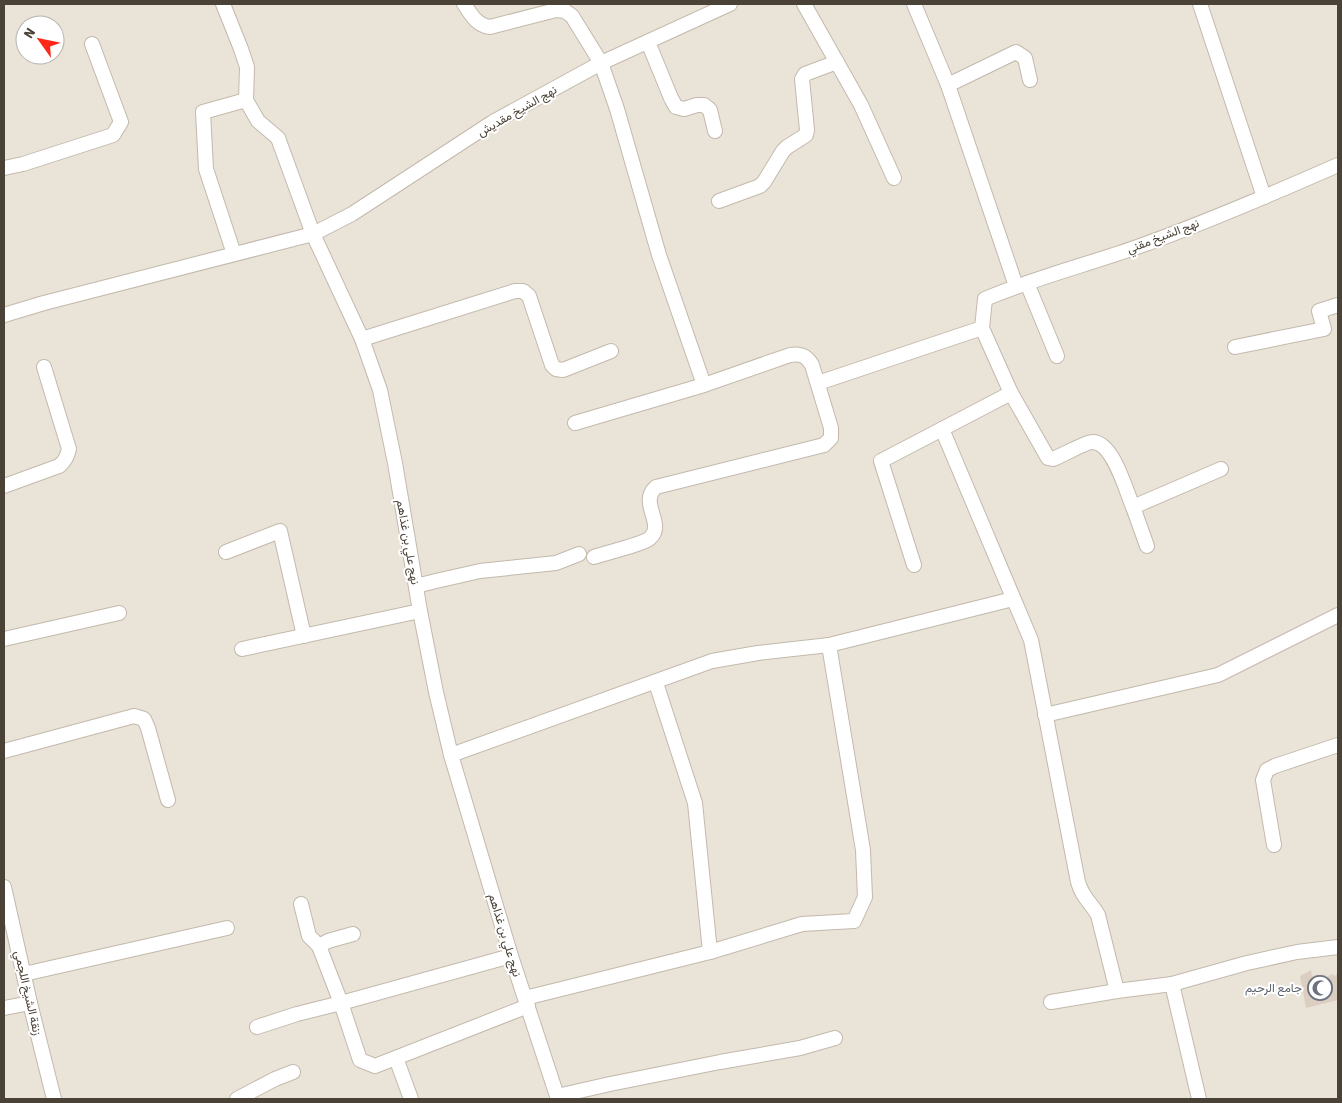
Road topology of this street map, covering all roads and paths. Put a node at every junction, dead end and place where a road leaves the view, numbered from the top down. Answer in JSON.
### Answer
{"nodes":[{"id":1,"x":224,"y":4,"type":"edge"},
{"id":2,"x":464,"y":4,"type":"edge"},
{"id":3,"x":730,"y":4,"type":"edge"},
{"id":4,"x":804,"y":4,"type":"edge"},
{"id":5,"x":914,"y":4,"type":"edge"},
{"id":6,"x":1200,"y":4,"type":"edge"},
{"id":7,"x":648,"y":42,"type":"junction"},
{"id":8,"x":92,"y":44,"type":"dead end"},
{"id":9,"x":837,"y":62,"type":"junction"},
{"id":10,"x":601,"y":63,"type":"junction"},
{"id":11,"x":1030,"y":80,"type":"dead end"},
{"id":12,"x":948,"y":85,"type":"junction"},
{"id":13,"x":246,"y":100,"type":"junction"},
{"id":14,"x":715,"y":131,"type":"dead end"},
{"id":15,"x":1338,"y":164,"type":"edge"},
{"id":16,"x":4,"y":168,"type":"edge"},
{"id":17,"x":894,"y":178,"type":"dead end"},
{"id":18,"x":1264,"y":197,"type":"junction"},
{"id":19,"x":719,"y":201,"type":"dead end"},
{"id":20,"x":312,"y":234,"type":"junction"},
{"id":21,"x":234,"y":254,"type":"junction"},
{"id":22,"x":1022,"y":285,"type":"junction"},
{"id":23,"x":1338,"y":305,"type":"edge"},
{"id":24,"x":4,"y":315,"type":"edge"},
{"id":25,"x":982,"y":328,"type":"junction"},
{"id":26,"x":362,"y":339,"type":"junction"},
{"id":27,"x":1235,"y":347,"type":"dead end"},
{"id":28,"x":611,"y":351,"type":"dead end"},
{"id":29,"x":1057,"y":356,"type":"dead end"},
{"id":30,"x":44,"y":367,"type":"dead end"},
{"id":31,"x":818,"y":383,"type":"junction"},
{"id":32,"x":704,"y":386,"type":"junction"},
{"id":33,"x":1011,"y":393,"type":"junction"},
{"id":34,"x":575,"y":423,"type":"dead end"},
{"id":35,"x":942,"y":430,"type":"junction"},
{"id":36,"x":1221,"y":469,"type":"dead end"},
{"id":37,"x":4,"y":486,"type":"edge"},
{"id":38,"x":1133,"y":507,"type":"junction"},
{"id":39,"x":1147,"y":546,"type":"dead end"},
{"id":40,"x":226,"y":552,"type":"dead end"},
{"id":41,"x":579,"y":554,"type":"dead end"},
{"id":42,"x":594,"y":557,"type":"dead end"},
{"id":43,"x":914,"y":565,"type":"dead end"},
{"id":44,"x":416,"y":586,"type":"junction"},
{"id":45,"x":1013,"y":599,"type":"junction"},
{"id":46,"x":420,"y":611,"type":"junction"},
{"id":47,"x":119,"y":613,"type":"dead end"},
{"id":48,"x":1338,"y":615,"type":"edge"},
{"id":49,"x":304,"y":636,"type":"junction"},
{"id":50,"x":4,"y":639,"type":"edge"},
{"id":51,"x":828,"y":646,"type":"junction"},
{"id":52,"x":242,"y":649,"type":"dead end"},
{"id":53,"x":656,"y":682,"type":"junction"},
{"id":54,"x":1045,"y":715,"type":"junction"},
{"id":55,"x":1338,"y":744,"type":"edge"},
{"id":56,"x":4,"y":751,"type":"edge"},
{"id":57,"x":451,"y":755,"type":"junction"},
{"id":58,"x":168,"y":800,"type":"dead end"},
{"id":59,"x":1274,"y":845,"type":"dead end"},
{"id":60,"x":4,"y":887,"type":"edge"},
{"id":61,"x":301,"y":904,"type":"dead end"},
{"id":62,"x":226,"y":928,"type":"dead end"},
{"id":63,"x":353,"y":934,"type":"dead end"},
{"id":64,"x":319,"y":946,"type":"junction"},
{"id":65,"x":1338,"y":947,"type":"edge"},
{"id":66,"x":710,"y":952,"type":"junction"},
{"id":67,"x":511,"y":956,"type":"junction"},
{"id":68,"x":24,"y":974,"type":"junction"},
{"id":69,"x":1172,"y":984,"type":"junction"},
{"id":70,"x":1117,"y":991,"type":"junction"},
{"id":71,"x":527,"y":1002,"type":"junction"},
{"id":72,"x":1051,"y":1002,"type":"dead end"},
{"id":73,"x":30,"y":1003,"type":"junction"},
{"id":74,"x":341,"y":1003,"type":"junction"},
{"id":75,"x":4,"y":1008,"type":"edge"},
{"id":76,"x":257,"y":1027,"type":"dead end"},
{"id":77,"x":835,"y":1038,"type":"dead end"},
{"id":78,"x":396,"y":1058,"type":"junction"},
{"id":79,"x":294,"y":1072,"type":"dead end"},
{"id":80,"x":558,"y":1098,"type":"edge"},
{"id":81,"x":54,"y":1099,"type":"edge"},
{"id":82,"x":237,"y":1099,"type":"edge"},
{"id":83,"x":411,"y":1099,"type":"edge"},
{"id":84,"x":1199,"y":1099,"type":"edge"}],
"edges":[{"from":1,"to":13,"type":"street"},
{"from":2,"to":10,"type":"street"},
{"from":3,"to":7,"type":"street","name":"نهج الشيخ مقديش"},
{"from":4,"to":9,"type":"street"},
{"from":5,"to":12,"type":"street"},
{"from":6,"to":18,"type":"street"},
{"from":7,"to":10,"type":"street","name":"نهج الشيخ مقديش"},
{"from":7,"to":14,"type":"street"},
{"from":8,"to":16,"type":"street"},
{"from":9,"to":17,"type":"street"},
{"from":9,"to":19,"type":"street"},
{"from":10,"to":20,"type":"street","name":"نهج الشيخ مقديش"},
{"from":10,"to":32,"type":"street"},
{"from":11,"to":12,"type":"street"},
{"from":12,"to":22,"type":"street"},
{"from":13,"to":20,"type":"street","name":"نهج علي بن غذاهم"},
{"from":13,"to":21,"type":"street"},
{"from":15,"to":18,"type":"street","name":"نهج الشيخ مقني"},
{"from":18,"to":22,"type":"street","name":"نهج الشيخ مقني"},
{"from":20,"to":21,"type":"street","name":"نهج الشيخ مقديش"},
{"from":20,"to":26,"type":"street","name":"نهج علي بن غذاهم"},
{"from":21,"to":24,"type":"street","name":"نهج الشيخ مقديش"},
{"from":22,"to":25,"type":"street","name":"نهج الشيخ مقني"},
{"from":22,"to":29,"type":"street"},
{"from":23,"to":27,"type":"street"},
{"from":25,"to":31,"type":"street"},
{"from":25,"to":33,"type":"street"},
{"from":26,"to":28,"type":"street"},
{"from":26,"to":44,"type":"street","name":"نهج علي بن غذاهم"},
{"from":30,"to":37,"type":"street"},
{"from":31,"to":32,"type":"street"},
{"from":31,"to":42,"type":"street"},
{"from":32,"to":34,"type":"street"},
{"from":33,"to":35,"type":"street"},
{"from":33,"to":38,"type":"street"},
{"from":35,"to":43,"type":"street"},
{"from":35,"to":45,"type":"street"},
{"from":36,"to":38,"type":"street"},
{"from":38,"to":39,"type":"street"},
{"from":40,"to":49,"type":"street"},
{"from":41,"to":44,"type":"street"},
{"from":44,"to":46,"type":"street","name":"نهج علي بن غذاهم"},
{"from":45,"to":51,"type":"street"},
{"from":45,"to":54,"type":"street"},
{"from":46,"to":49,"type":"street"},
{"from":46,"to":57,"type":"street","name":"نهج علي بن غذاهم"},
{"from":47,"to":50,"type":"street"},
{"from":48,"to":54,"type":"street"},
{"from":49,"to":52,"type":"street"},
{"from":51,"to":53,"type":"street"},
{"from":51,"to":66,"type":"street"},
{"from":53,"to":57,"type":"street"},
{"from":53,"to":66,"type":"street"},
{"from":54,"to":70,"type":"street"},
{"from":55,"to":59,"type":"street"},
{"from":56,"to":58,"type":"street"},
{"from":57,"to":67,"type":"street","name":"نهج علي بن غذاهم"},
{"from":60,"to":68,"type":"street","name":"زنقة الشيخ اللجمي"},
{"from":61,"to":64,"type":"street"},
{"from":62,"to":68,"type":"street"},
{"from":63,"to":64,"type":"street"},
{"from":64,"to":74,"type":"street"},
{"from":65,"to":69,"type":"street"},
{"from":66,"to":71,"type":"street"},
{"from":67,"to":71,"type":"street","name":"نهج علي بن غذاهم"},
{"from":67,"to":74,"type":"street"},
{"from":68,"to":73,"type":"street","name":"زنقة الشيخ اللجمي"},
{"from":69,"to":70,"type":"street"},
{"from":69,"to":84,"type":"street"},
{"from":70,"to":72,"type":"street"},
{"from":71,"to":78,"type":"street"},
{"from":71,"to":80,"type":"street","name":"نهج علي بن غذاهم"},
{"from":73,"to":75,"type":"street"},
{"from":73,"to":81,"type":"street","name":"زنقة الشيخ اللجمي"},
{"from":74,"to":76,"type":"street"},
{"from":74,"to":78,"type":"street"},
{"from":77,"to":80,"type":"street"},
{"from":78,"to":83,"type":"street"},
{"from":79,"to":82,"type":"street"}]}
